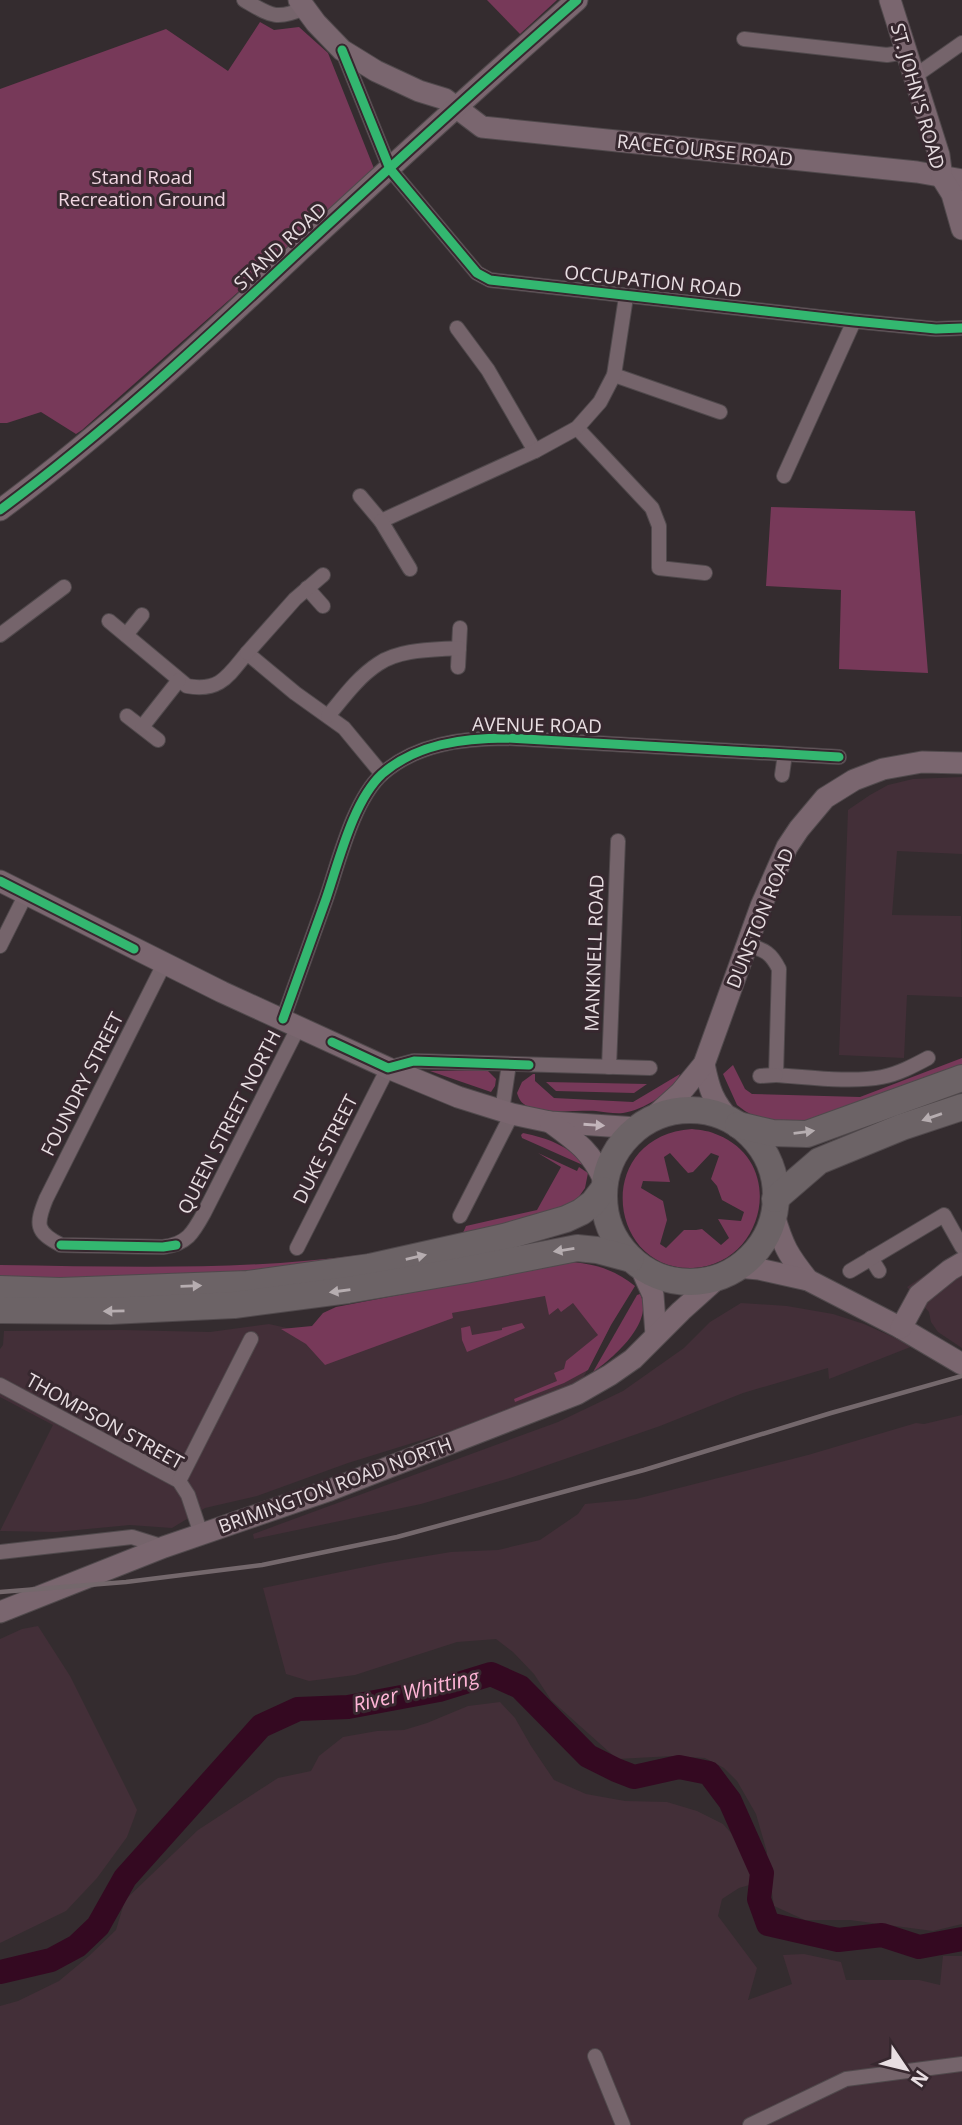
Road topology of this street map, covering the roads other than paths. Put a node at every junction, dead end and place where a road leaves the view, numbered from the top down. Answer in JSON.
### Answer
{"nodes":[{"id":1,"x":244,"y":0,"type":"edge"},
{"id":2,"x":577,"y":0,"type":"edge"},
{"id":3,"x":890,"y":0,"type":"edge"},
{"id":4,"x":302,"y":4,"type":"edge"},
{"id":5,"x":744,"y":39,"type":"dead end"},
{"id":6,"x":962,"y":43,"type":"edge"},
{"id":7,"x":342,"y":50,"type":"junction"},
{"id":8,"x":906,"y":52,"type":"junction"},
{"id":9,"x":915,"y":76,"type":"junction"},
{"id":10,"x":455,"y":107,"type":"junction"},
{"id":11,"x":390,"y":169,"type":"junction"},
{"id":12,"x":952,"y":179,"type":"edge"},
{"id":13,"x":962,"y":229,"type":"edge"},
{"id":14,"x":626,"y":297,"type":"junction"},
{"id":15,"x":854,"y":321,"type":"junction"},
{"id":16,"x":457,"y":328,"type":"dead end"},
{"id":17,"x":962,"y":328,"type":"edge"},
{"id":18,"x":614,"y":375,"type":"junction"},
{"id":19,"x":720,"y":412,"type":"dead end"},
{"id":20,"x":577,"y":428,"type":"junction"},
{"id":21,"x":535,"y":452,"type":"junction"},
{"id":22,"x":784,"y":476,"type":"dead end"},
{"id":23,"x":360,"y":496,"type":"dead end"},
{"id":24,"x":0,"y":510,"type":"edge"},
{"id":25,"x":381,"y":521,"type":"junction"},
{"id":26,"x":410,"y":569,"type":"dead end"},
{"id":27,"x":705,"y":573,"type":"dead end"},
{"id":28,"x":323,"y":575,"type":"dead end"},
{"id":29,"x":64,"y":587,"type":"dead end"},
{"id":30,"x":307,"y":588,"type":"junction"},
{"id":31,"x":323,"y":606,"type":"dead end"},
{"id":32,"x":142,"y":615,"type":"dead end"},
{"id":33,"x":109,"y":621,"type":"dead end"},
{"id":34,"x":460,"y":628,"type":"dead end"},
{"id":35,"x":0,"y":635,"type":"edge"},
{"id":36,"x":126,"y":635,"type":"junction"},
{"id":37,"x":459,"y":648,"type":"junction"},
{"id":38,"x":247,"y":653,"type":"junction"},
{"id":39,"x":458,"y":667,"type":"dead end"},
{"id":40,"x":180,"y":680,"type":"junction"},
{"id":41,"x":127,"y":716,"type":"dead end"},
{"id":42,"x":328,"y":716,"type":"junction"},
{"id":43,"x":142,"y":727,"type":"junction"},
{"id":44,"x":158,"y":740,"type":"dead end"},
{"id":45,"x":785,"y":754,"type":"junction"},
{"id":46,"x":839,"y":757,"type":"dead end"},
{"id":47,"x":962,"y":763,"type":"edge"},
{"id":48,"x":382,"y":774,"type":"junction"},
{"id":49,"x":782,"y":775,"type":"dead end"},
{"id":50,"x":618,"y":841,"type":"dead end"},
{"id":51,"x":0,"y":881,"type":"edge"},
{"id":52,"x":26,"y":894,"type":"junction"},
{"id":53,"x":748,"y":945,"type":"junction"},
{"id":54,"x":0,"y":946,"type":"edge"},
{"id":55,"x":164,"y":964,"type":"junction"},
{"id":56,"x":291,"y":1023,"type":"junction"},
{"id":57,"x":928,"y":1058,"type":"dead end"},
{"id":58,"x":509,"y":1064,"type":"junction"},
{"id":59,"x":704,"y":1064,"type":"junction"},
{"id":60,"x":609,"y":1067,"type":"junction"},
{"id":61,"x":388,"y":1068,"type":"junction"},
{"id":62,"x":650,"y":1068,"type":"dead end"},
{"id":63,"x":776,"y":1075,"type":"junction"},
{"id":64,"x":760,"y":1076,"type":"dead end"},
{"id":65,"x":962,"y":1078,"type":"edge"},
{"id":66,"x":962,"y":1107,"type":"edge"},
{"id":67,"x":507,"y":1113,"type":"junction"},
{"id":68,"x":550,"y":1122,"type":"junction"},
{"id":69,"x":734,"y":1123,"type":"junction"},
{"id":70,"x":644,"y":1124,"type":"junction"},
{"id":71,"x":603,"y":1185,"type":"junction"},
{"id":72,"x":775,"y":1207,"type":"junction"},
{"id":73,"x":460,"y":1216,"type":"dead end"},
{"id":74,"x":38,"y":1223,"type":"joint"},
{"id":75,"x":962,"y":1247,"type":"edge"},
{"id":76,"x":297,"y":1248,"type":"dead end"},
{"id":77,"x":636,"y":1262,"type":"junction"},
{"id":78,"x":962,"y":1263,"type":"edge"},
{"id":79,"x":849,"y":1271,"type":"dead end"},
{"id":80,"x":729,"y":1272,"type":"junction"},
{"id":81,"x":808,"y":1280,"type":"junction"},
{"id":82,"x":0,"y":1289,"type":"edge"},
{"id":83,"x":0,"y":1310,"type":"edge"},
{"id":84,"x":901,"y":1328,"type":"junction"},
{"id":85,"x":656,"y":1335,"type":"junction"},
{"id":86,"x":251,"y":1339,"type":"dead end"},
{"id":87,"x":962,"y":1364,"type":"edge"},
{"id":88,"x":0,"y":1385,"type":"edge"},
{"id":89,"x":179,"y":1481,"type":"junction"},
{"id":90,"x":201,"y":1534,"type":"junction"},
{"id":91,"x":164,"y":1547,"type":"junction"},
{"id":92,"x":0,"y":1552,"type":"edge"},
{"id":93,"x":0,"y":1612,"type":"edge"},
{"id":94,"x":595,"y":2056,"type":"dead end"},
{"id":95,"x":962,"y":2064,"type":"edge"},
{"id":96,"x":623,"y":2125,"type":"edge"},
{"id":97,"x":750,"y":2125,"type":"edge"}],
"edges":[{"from":1,"to":4,"type":"street"},
{"from":2,"to":10,"type":"main road","name":"STAND ROAD"},
{"from":3,"to":8,"type":"main road","name":"ST. JOHN'S ROAD"},
{"from":4,"to":7,"type":"main road","name":"RACECOURSE ROAD"},
{"from":5,"to":8,"type":"street"},
{"from":6,"to":9,"type":"street"},
{"from":7,"to":10,"type":"main road","name":"RACECOURSE ROAD"},
{"from":7,"to":11,"type":"street","name":"OCCUPATION ROAD"},
{"from":8,"to":9,"type":"main road","name":"ST. JOHN'S ROAD"},
{"from":9,"to":12,"type":"main road","name":"ST. JOHN'S ROAD"},
{"from":10,"to":11,"type":"main road","name":"STAND ROAD"},
{"from":10,"to":12,"type":"main road","name":"RACECOURSE ROAD"},
{"from":11,"to":14,"type":"street","name":"OCCUPATION ROAD"},
{"from":11,"to":24,"type":"main road","name":"STAND ROAD"},
{"from":12,"to":13,"type":"main road","name":"ST. JOHN'S ROAD"},
{"from":14,"to":15,"type":"street","name":"OCCUPATION ROAD"},
{"from":14,"to":18,"type":"street"},
{"from":15,"to":17,"type":"street","name":"OCCUPATION ROAD"},
{"from":15,"to":22,"type":"street"},
{"from":16,"to":21,"type":"street"},
{"from":18,"to":19,"type":"street"},
{"from":18,"to":20,"type":"street"},
{"from":20,"to":21,"type":"street"},
{"from":20,"to":27,"type":"street"},
{"from":21,"to":25,"type":"street"},
{"from":23,"to":25,"type":"street"},
{"from":25,"to":26,"type":"street"},
{"from":28,"to":30,"type":"street"},
{"from":29,"to":35,"type":"street"},
{"from":30,"to":31,"type":"street"},
{"from":30,"to":38,"type":"street"},
{"from":32,"to":36,"type":"street"},
{"from":33,"to":36,"type":"street"},
{"from":34,"to":37,"type":"street"},
{"from":36,"to":40,"type":"street"},
{"from":37,"to":39,"type":"street"},
{"from":37,"to":42,"type":"street"},
{"from":38,"to":40,"type":"street"},
{"from":38,"to":42,"type":"street"},
{"from":40,"to":43,"type":"street"},
{"from":41,"to":43,"type":"street"},
{"from":42,"to":48,"type":"street"},
{"from":43,"to":44,"type":"street"},
{"from":45,"to":46,"type":"street","name":"AVENUE ROAD"},
{"from":45,"to":48,"type":"street","name":"AVENUE ROAD"},
{"from":45,"to":49,"type":"street"},
{"from":47,"to":53,"type":"main road","name":"DUNSTON ROAD"},
{"from":48,"to":56,"type":"street","name":"AVENUE ROAD"},
{"from":50,"to":60,"type":"street","name":"MANKNELL ROAD"},
{"from":51,"to":52,"type":"main road"},
{"from":52,"to":54,"type":"street"},
{"from":52,"to":55,"type":"main road"},
{"from":53,"to":59,"type":"main road","name":"DUNSTON ROAD"},
{"from":53,"to":63,"type":"street"},
{"from":55,"to":56,"type":"main road"},
{"from":55,"to":74,"type":"street","name":"FOUNDRY STREET"},
{"from":56,"to":61,"type":"main road"},
{"from":56,"to":74,"type":"street","name":"QUEEN STREET NORTH"},
{"from":57,"to":63,"type":"street"},
{"from":58,"to":60,"type":"street"},
{"from":58,"to":61,"type":"street"},
{"from":58,"to":67,"type":"street"},
{"from":59,"to":69,"type":"main road"},
{"from":59,"to":70,"type":"main road","name":"DUNSTON ROAD"},
{"from":60,"to":62,"type":"street"},
{"from":61,"to":67,"type":"main road"},
{"from":61,"to":76,"type":"street","name":"DUKE STREET"},
{"from":63,"to":64,"type":"street"},
{"from":69,"to":65,"type":"highway","one_way":true},
{"from":66,"to":72,"type":"highway","one_way":true},
{"from":67,"to":68,"type":"main road"},
{"from":67,"to":73,"type":"street"},
{"from":68,"to":70,"type":"main road","one_way":true},
{"from":68,"to":71,"type":"main road"},
{"from":69,"to":70,"type":"highway"},
{"from":69,"to":72,"type":"highway"},
{"from":70,"to":71,"type":"highway"},
{"from":71,"to":77,"type":"highway"},
{"from":82,"to":71,"type":"highway","one_way":true},
{"from":72,"to":80,"type":"highway"},
{"from":72,"to":81,"type":"main road"},
{"from":75,"to":79,"type":"street"},
{"from":77,"to":80,"type":"highway"},
{"from":77,"to":83,"type":"highway","one_way":true},
{"from":77,"to":85,"type":"main road"},
{"from":78,"to":84,"type":"main road"},
{"from":80,"to":81,"type":"main road"},
{"from":80,"to":85,"type":"main road","name":"BRIMINGTON ROAD NORTH"},
{"from":81,"to":84,"type":"main road"},
{"from":84,"to":87,"type":"main road"},
{"from":85,"to":90,"type":"main road","name":"BRIMINGTON ROAD NORTH"},
{"from":86,"to":89,"type":"street"},
{"from":88,"to":89,"type":"street","name":"THOMPSON STREET"},
{"from":89,"to":90,"type":"street","name":"THOMPSON STREET"},
{"from":90,"to":91,"type":"main road","name":"BRIMINGTON ROAD NORTH"},
{"from":91,"to":92,"type":"street"},
{"from":91,"to":93,"type":"main road","name":"BRIMINGTON ROAD NORTH"},
{"from":94,"to":96,"type":"street"},
{"from":95,"to":97,"type":"street"}]}
